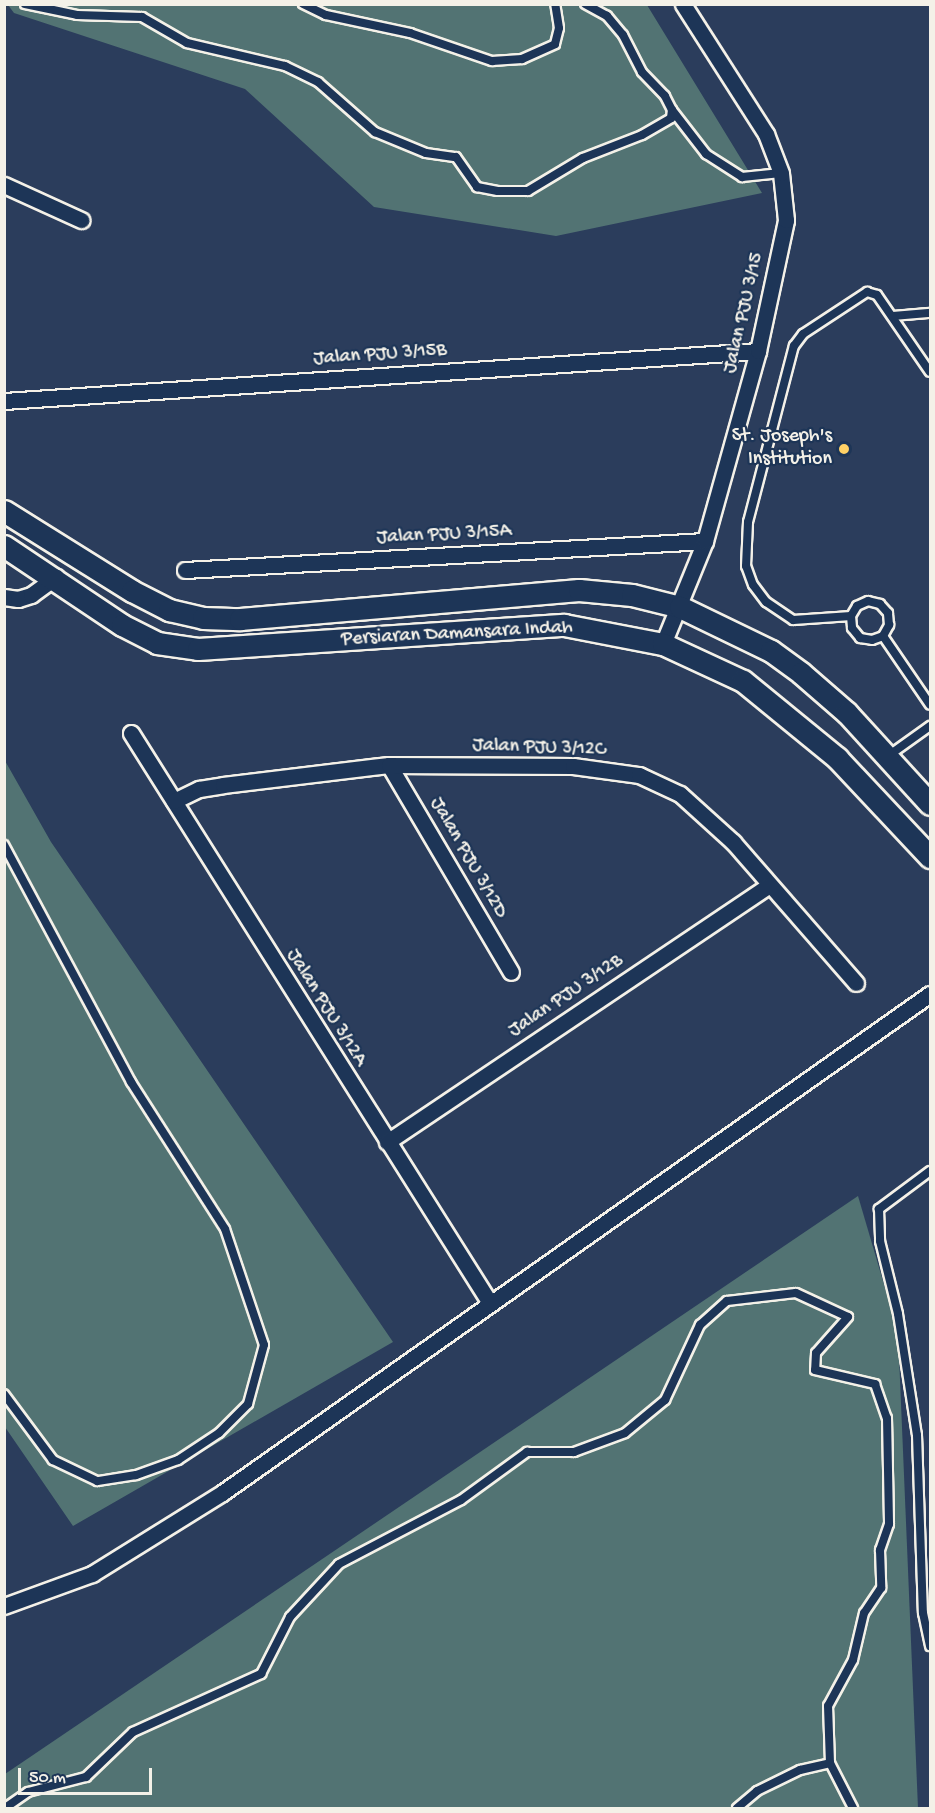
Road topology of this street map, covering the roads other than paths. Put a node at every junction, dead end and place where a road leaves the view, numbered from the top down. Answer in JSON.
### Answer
{"nodes":[{"id":1,"x":25,"y":4,"type":"edge"},
{"id":2,"x":303,"y":4,"type":"edge"},
{"id":3,"x":555,"y":4,"type":"edge"},
{"id":4,"x":585,"y":4,"type":"edge"},
{"id":5,"x":682,"y":4,"type":"edge"},
{"id":6,"x":672,"y":110,"type":"junction"},
{"id":7,"x":781,"y":173,"type":"junction"},
{"id":8,"x":4,"y":185,"type":"edge"},
{"id":9,"x":81,"y":220,"type":"dead end"},
{"id":10,"x":930,"y":313,"type":"edge"},
{"id":11,"x":894,"y":316,"type":"junction"},
{"id":12,"x":758,"y":351,"type":"junction"},
{"id":13,"x":930,"y":372,"type":"edge"},
{"id":14,"x":4,"y":401,"type":"edge"},
{"id":15,"x":4,"y":511,"type":"edge"},
{"id":16,"x":705,"y":541,"type":"junction"},
{"id":17,"x":4,"y":546,"type":"edge"},
{"id":18,"x":185,"y":570,"type":"dead end"},
{"id":19,"x":56,"y":577,"type":"junction"},
{"id":20,"x":4,"y":597,"type":"edge"},
{"id":21,"x":680,"y":608,"type":"junction"},
{"id":22,"x":851,"y":616,"type":"junction"},
{"id":23,"x":883,"y":636,"type":"junction"},
{"id":24,"x":663,"y":644,"type":"junction"},
{"id":25,"x":930,"y":705,"type":"edge"},
{"id":26,"x":930,"y":726,"type":"edge"},
{"id":27,"x":130,"y":733,"type":"dead end"},
{"id":28,"x":887,"y":756,"type":"junction"},
{"id":29,"x":389,"y":765,"type":"junction"},
{"id":30,"x":174,"y":801,"type":"junction"},
{"id":31,"x":930,"y":804,"type":"edge"},
{"id":32,"x":4,"y":845,"type":"edge"},
{"id":33,"x":930,"y":857,"type":"edge"},
{"id":34,"x":769,"y":885,"type":"junction"},
{"id":35,"x":511,"y":972,"type":"dead end"},
{"id":36,"x":856,"y":983,"type":"dead end"},
{"id":37,"x":930,"y":994,"type":"edge"},
{"id":38,"x":387,"y":1142,"type":"junction"},
{"id":39,"x":930,"y":1171,"type":"edge"},
{"id":40,"x":490,"y":1303,"type":"junction"},
{"id":41,"x":4,"y":1394,"type":"edge"},
{"id":42,"x":5,"y":1605,"type":"edge"},
{"id":43,"x":930,"y":1646,"type":"edge"},
{"id":44,"x":830,"y":1763,"type":"junction"},
{"id":45,"x":5,"y":1809,"type":"edge"},
{"id":46,"x":737,"y":1809,"type":"edge"},
{"id":47,"x":853,"y":1809,"type":"edge"}],
"edges":[{"from":1,"to":6,"type":"lane"},
{"from":2,"to":3,"type":"lane"},
{"from":4,"to":6,"type":"lane"},
{"from":5,"to":7,"type":"street","name":"Jalan PJU 3/15"},
{"from":6,"to":7,"type":"lane"},
{"from":7,"to":12,"type":"street","name":"Jalan PJU 3/15"},
{"from":8,"to":9,"type":"street"},
{"from":10,"to":11,"type":"lane"},
{"from":11,"to":13,"type":"lane"},
{"from":11,"to":22,"type":"lane"},
{"from":12,"to":14,"type":"street","name":"Jalan PJU 3/15B"},
{"from":12,"to":16,"type":"street","name":"Jalan PJU 3/15"},
{"from":15,"to":21,"type":"main road","name":"Persiaran Damansara Indah"},
{"from":16,"to":18,"type":"street","name":"Jalan PJU 3/15A"},
{"from":16,"to":21,"type":"street","name":"Jalan PJU 3/15"},
{"from":17,"to":19,"type":"main road","name":"Persiaran Damansara Indah"},
{"from":19,"to":20,"type":"street"},
{"from":19,"to":24,"type":"main road","name":"Persiaran Damansara Indah"},
{"from":21,"to":24,"type":"street","name":"Jalan PJU 3/15"},
{"from":21,"to":28,"type":"main road","name":"Persiaran Damansara Indah"},
{"from":22,"to":23,"type":"lane"},
{"from":22,"to":23,"type":"lane"},
{"from":23,"to":25,"type":"lane"},
{"from":24,"to":33,"type":"main road","name":"Persiaran Damansara Indah"},
{"from":26,"to":28,"type":"lane"},
{"from":27,"to":30,"type":"street","name":"Jalan PJU 3/12A"},
{"from":28,"to":31,"type":"main road","name":"Persiaran Damansara Indah"},
{"from":29,"to":30,"type":"street","name":"Jalan PJU 3/12C"},
{"from":29,"to":34,"type":"street","name":"Jalan PJU 3/12C"},
{"from":29,"to":35,"type":"street","name":"Jalan PJU 3/12D"},
{"from":30,"to":38,"type":"street","name":"Jalan PJU 3/12A"},
{"from":32,"to":41,"type":"lane"},
{"from":34,"to":36,"type":"street","name":"Jalan PJU 3/12C"},
{"from":34,"to":38,"type":"street","name":"Jalan PJU 3/12B"},
{"from":37,"to":40,"type":"street"},
{"from":38,"to":40,"type":"street","name":"Jalan PJU 3/12A"},
{"from":39,"to":43,"type":"lane"},
{"from":40,"to":42,"type":"street"},
{"from":44,"to":45,"type":"lane"},
{"from":44,"to":46,"type":"lane"},
{"from":44,"to":47,"type":"lane"}]}
